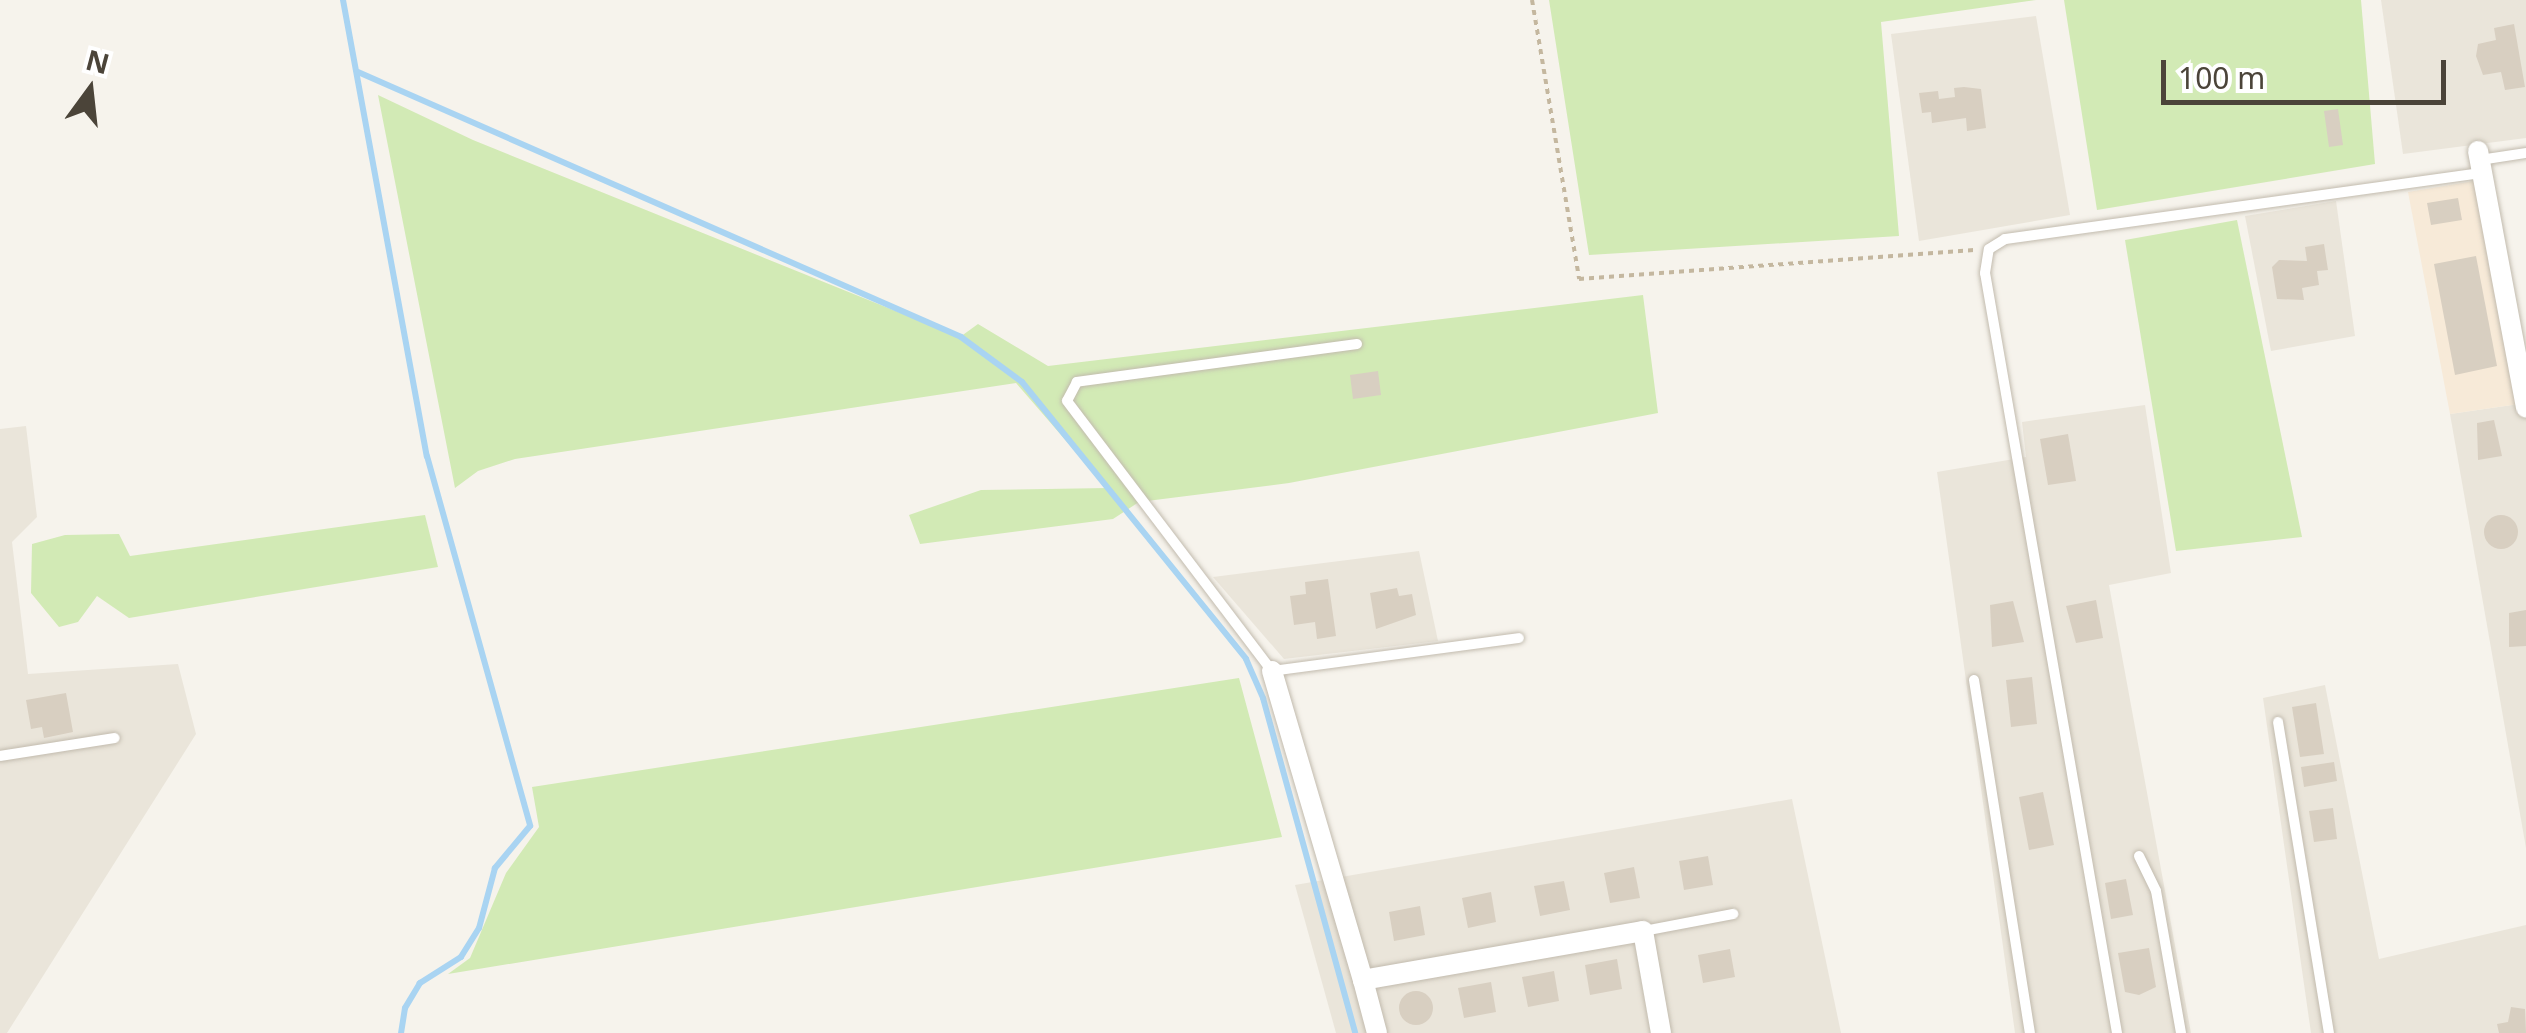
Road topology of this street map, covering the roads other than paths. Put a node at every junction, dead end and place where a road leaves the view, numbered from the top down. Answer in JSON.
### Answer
{"nodes":[{"id":1,"x":2526,"y":153,"type":"edge"},
{"id":2,"x":2480,"y":161,"type":"junction"},
{"id":3,"x":1357,"y":344,"type":"dead end"},
{"id":4,"x":2526,"y":408,"type":"edge"},
{"id":5,"x":1519,"y":638,"type":"dead end"},
{"id":6,"x":1272,"y":670,"type":"junction"},
{"id":7,"x":1974,"y":680,"type":"dead end"},
{"id":8,"x":2278,"y":722,"type":"dead end"},
{"id":9,"x":115,"y":738,"type":"dead end"},
{"id":10,"x":0,"y":756,"type":"edge"},
{"id":11,"x":2139,"y":856,"type":"dead end"},
{"id":12,"x":1733,"y":914,"type":"dead end"},
{"id":13,"x":1643,"y":931,"type":"junction"},
{"id":14,"x":1363,"y":980,"type":"junction"},
{"id":15,"x":1377,"y":1033,"type":"edge"},
{"id":16,"x":1661,"y":1033,"type":"edge"},
{"id":17,"x":2030,"y":1033,"type":"edge"},
{"id":18,"x":2117,"y":1033,"type":"edge"},
{"id":19,"x":2181,"y":1033,"type":"edge"},
{"id":20,"x":2329,"y":1033,"type":"edge"}],
"edges":[{"from":1,"to":2,"type":"lane"},
{"from":2,"to":4,"type":"street"},
{"from":2,"to":18,"type":"lane"},
{"from":3,"to":6,"type":"lane"},
{"from":5,"to":6,"type":"lane"},
{"from":6,"to":14,"type":"street"},
{"from":7,"to":17,"type":"lane"},
{"from":8,"to":20,"type":"lane"},
{"from":9,"to":10,"type":"lane"},
{"from":11,"to":19,"type":"lane"},
{"from":12,"to":13,"type":"lane"},
{"from":13,"to":14,"type":"street"},
{"from":13,"to":16,"type":"street"},
{"from":14,"to":15,"type":"street"}]}
